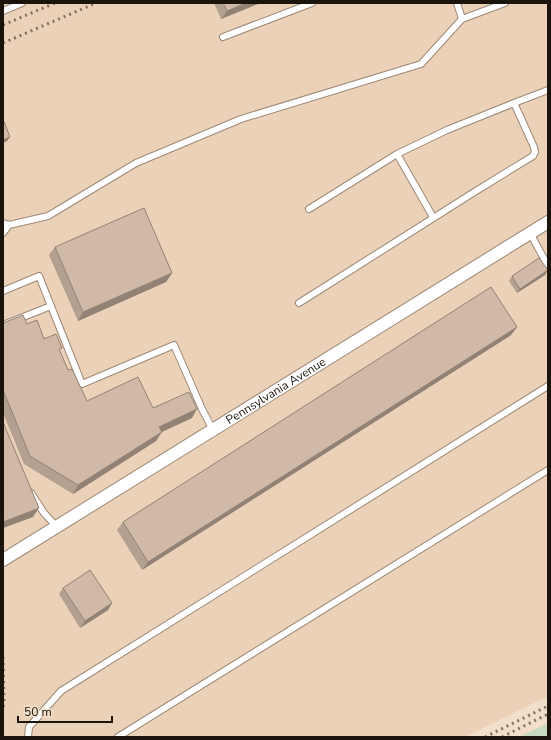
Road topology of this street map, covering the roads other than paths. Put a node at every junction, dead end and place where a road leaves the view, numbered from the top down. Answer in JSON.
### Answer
{"nodes":[{"id":1,"x":22,"y":3,"type":"edge"},
{"id":2,"x":312,"y":3,"type":"edge"},
{"id":3,"x":456,"y":3,"type":"edge"},
{"id":4,"x":505,"y":3,"type":"edge"},
{"id":5,"x":3,"y":11,"type":"edge"},
{"id":6,"x":462,"y":19,"type":"junction"},
{"id":7,"x":223,"y":37,"type":"dead end"},
{"id":8,"x":548,"y":90,"type":"edge"},
{"id":9,"x":514,"y":103,"type":"junction"},
{"id":10,"x":397,"y":154,"type":"junction"},
{"id":11,"x":309,"y":209,"type":"dead end"},
{"id":12,"x":433,"y":218,"type":"junction"},
{"id":13,"x":548,"y":222,"type":"edge"},
{"id":14,"x":6,"y":224,"type":"edge"},
{"id":15,"x":3,"y":233,"type":"edge"},
{"id":16,"x":530,"y":233,"type":"junction"},
{"id":17,"x":548,"y":266,"type":"edge"},
{"id":18,"x":3,"y":291,"type":"edge"},
{"id":19,"x":298,"y":303,"type":"dead end"},
{"id":20,"x":51,"y":306,"type":"junction"},
{"id":21,"x":3,"y":325,"type":"edge"},
{"id":22,"x":548,"y":386,"type":"edge"},
{"id":23,"x":213,"y":430,"type":"junction"},
{"id":24,"x":548,"y":470,"type":"edge"},
{"id":25,"x":29,"y":487,"type":"edge"},
{"id":26,"x":57,"y":527,"type":"junction"},
{"id":27,"x":3,"y":560,"type":"edge"},
{"id":28,"x":28,"y":737,"type":"edge"},
{"id":29,"x":118,"y":737,"type":"edge"}],
"edges":[{"from":1,"to":5,"type":"lane"},
{"from":2,"to":7,"type":"lane"},
{"from":3,"to":6,"type":"lane"},
{"from":4,"to":6,"type":"lane"},
{"from":6,"to":14,"type":"lane"},
{"from":8,"to":9,"type":"lane"},
{"from":9,"to":10,"type":"lane"},
{"from":9,"to":12,"type":"lane"},
{"from":10,"to":11,"type":"lane"},
{"from":10,"to":12,"type":"lane"},
{"from":12,"to":19,"type":"lane"},
{"from":13,"to":16,"type":"street","name":"Pennsylvania Avenue"},
{"from":14,"to":15,"type":"lane"},
{"from":16,"to":17,"type":"lane"},
{"from":16,"to":23,"type":"street","name":"Pennsylvania Avenue"},
{"from":18,"to":20,"type":"lane"},
{"from":20,"to":21,"type":"lane"},
{"from":20,"to":23,"type":"lane"},
{"from":22,"to":28,"type":"lane"},
{"from":23,"to":26,"type":"street","name":"Pennsylvania Avenue"},
{"from":24,"to":29,"type":"lane"},
{"from":25,"to":26,"type":"lane"},
{"from":26,"to":27,"type":"street","name":"Pennsylvania Avenue"}]}
